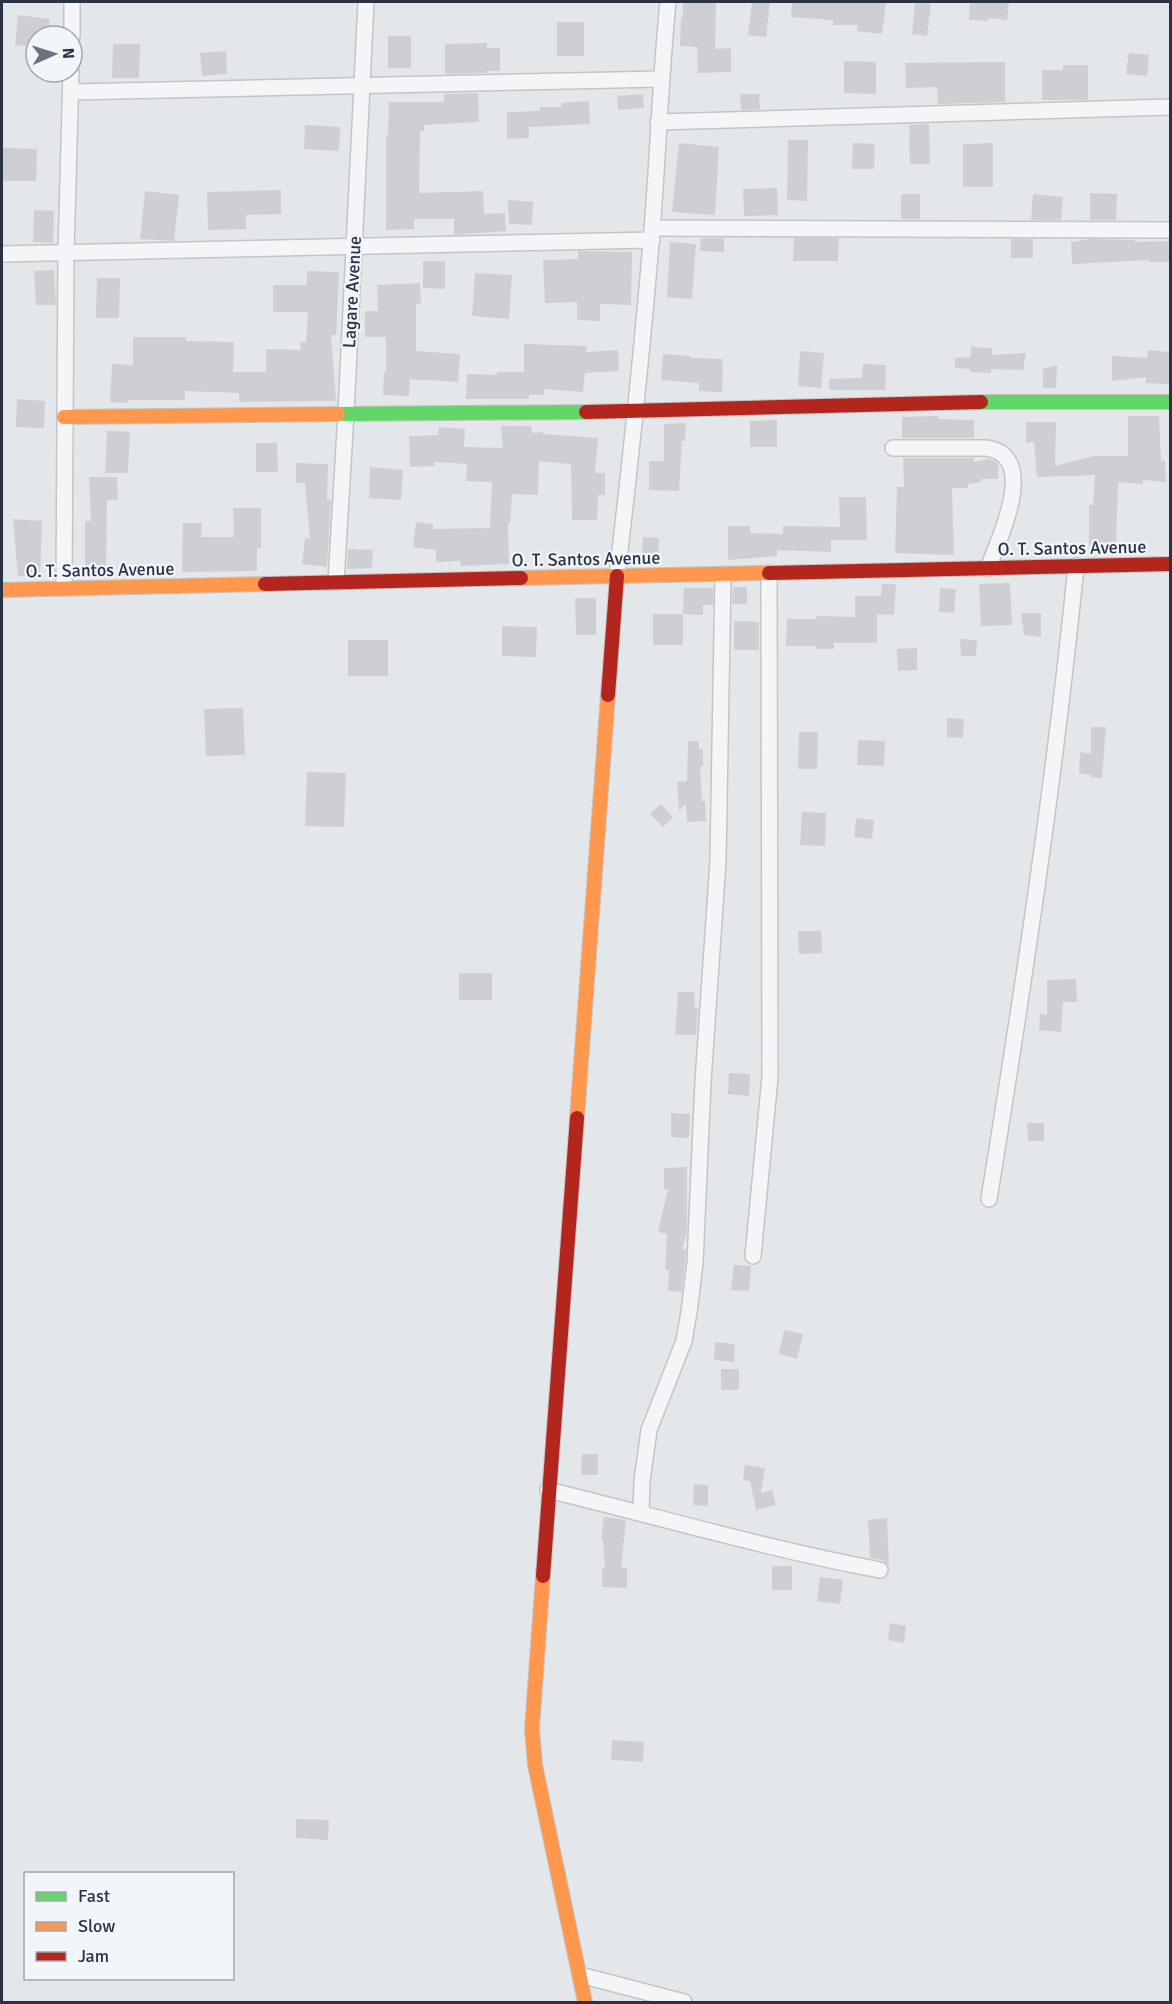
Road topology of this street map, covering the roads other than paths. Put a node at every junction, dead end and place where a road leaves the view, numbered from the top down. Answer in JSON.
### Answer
{"nodes":[{"id":1,"x":72,"y":2,"type":"edge"},
{"id":2,"x":366,"y":2,"type":"edge"},
{"id":3,"x":668,"y":2,"type":"edge"},
{"id":4,"x":72,"y":24,"type":"edge"},
{"id":5,"x":661,"y":79,"type":"junction"},
{"id":6,"x":71,"y":84,"type":"edge"},
{"id":7,"x":362,"y":86,"type":"junction"},
{"id":8,"x":71,"y":92,"type":"junction"},
{"id":9,"x":1170,"y":107,"type":"edge"},
{"id":10,"x":658,"y":122,"type":"junction"},
{"id":11,"x":1170,"y":230,"type":"edge"},
{"id":12,"x":652,"y":234,"type":"junction"},
{"id":13,"x":354,"y":247,"type":"junction"},
{"id":14,"x":2,"y":254,"type":"edge"},
{"id":15,"x":66,"y":254,"type":"junction"},
{"id":16,"x":1170,"y":402,"type":"edge"},
{"id":17,"x":636,"y":411,"type":"junction"},
{"id":18,"x":346,"y":413,"type":"junction"},
{"id":19,"x":64,"y":417,"type":"junction"},
{"id":20,"x":893,"y":448,"type":"dead end"},
{"id":21,"x":1170,"y":564,"type":"edge"},
{"id":22,"x":1076,"y":566,"type":"junction"},
{"id":23,"x":988,"y":568,"type":"junction"},
{"id":24,"x":769,"y":573,"type":"junction"},
{"id":25,"x":723,"y":574,"type":"junction"},
{"id":26,"x":617,"y":576,"type":"junction"},
{"id":27,"x":336,"y":582,"type":"junction"},
{"id":28,"x":64,"y":588,"type":"junction"},
{"id":29,"x":2,"y":590,"type":"edge"},
{"id":30,"x":989,"y":1199,"type":"dead end"},
{"id":31,"x":753,"y":1256,"type":"dead end"},
{"id":32,"x":548,"y":1490,"type":"junction"},
{"id":33,"x":641,"y":1513,"type":"junction"},
{"id":34,"x":880,"y":1570,"type":"dead end"},
{"id":35,"x":580,"y":1975,"type":"junction"},
{"id":36,"x":585,"y":2002,"type":"edge"},
{"id":37,"x":684,"y":2002,"type":"edge"}],
"edges":[{"from":1,"to":4,"type":"street"},
{"from":2,"to":7,"type":"street","name":"Lagare Avenue"},
{"from":3,"to":5,"type":"street"},
{"from":5,"to":7,"type":"street"},
{"from":5,"to":10,"type":"street"},
{"from":6,"to":8,"type":"street"},
{"from":7,"to":8,"type":"street"},
{"from":7,"to":13,"type":"street","name":"Lagare Avenue"},
{"from":8,"to":15,"type":"street"},
{"from":9,"to":10,"type":"street"},
{"from":10,"to":12,"type":"street"},
{"from":11,"to":12,"type":"street"},
{"from":12,"to":13,"type":"street"},
{"from":12,"to":17,"type":"street"},
{"from":13,"to":15,"type":"street"},
{"from":13,"to":18,"type":"street","name":"Lagare Avenue"},
{"from":14,"to":15,"type":"street"},
{"from":15,"to":19,"type":"street"},
{"from":16,"to":17,"type":"street"},
{"from":17,"to":18,"type":"street"},
{"from":17,"to":26,"type":"street"},
{"from":18,"to":19,"type":"street"},
{"from":18,"to":27,"type":"street","name":"Lagare Avenue"},
{"from":19,"to":28,"type":"street"},
{"from":20,"to":23,"type":"street"},
{"from":21,"to":22,"type":"street","name":"O. T. Santos Avenue"},
{"from":22,"to":23,"type":"street","name":"O. T. Santos Avenue"},
{"from":22,"to":30,"type":"street"},
{"from":23,"to":24,"type":"street","name":"O. T. Santos Avenue"},
{"from":24,"to":25,"type":"street","name":"O. T. Santos Avenue"},
{"from":24,"to":31,"type":"street"},
{"from":25,"to":26,"type":"street","name":"O. T. Santos Avenue"},
{"from":25,"to":33,"type":"street"},
{"from":26,"to":27,"type":"street","name":"O. T. Santos Avenue"},
{"from":26,"to":32,"type":"street"},
{"from":27,"to":28,"type":"street","name":"O. T. Santos Avenue"},
{"from":28,"to":29,"type":"street","name":"O. T. Santos Avenue"},
{"from":32,"to":33,"type":"street"},
{"from":32,"to":35,"type":"street"},
{"from":33,"to":34,"type":"street"},
{"from":35,"to":36,"type":"street"},
{"from":35,"to":37,"type":"street"}]}
